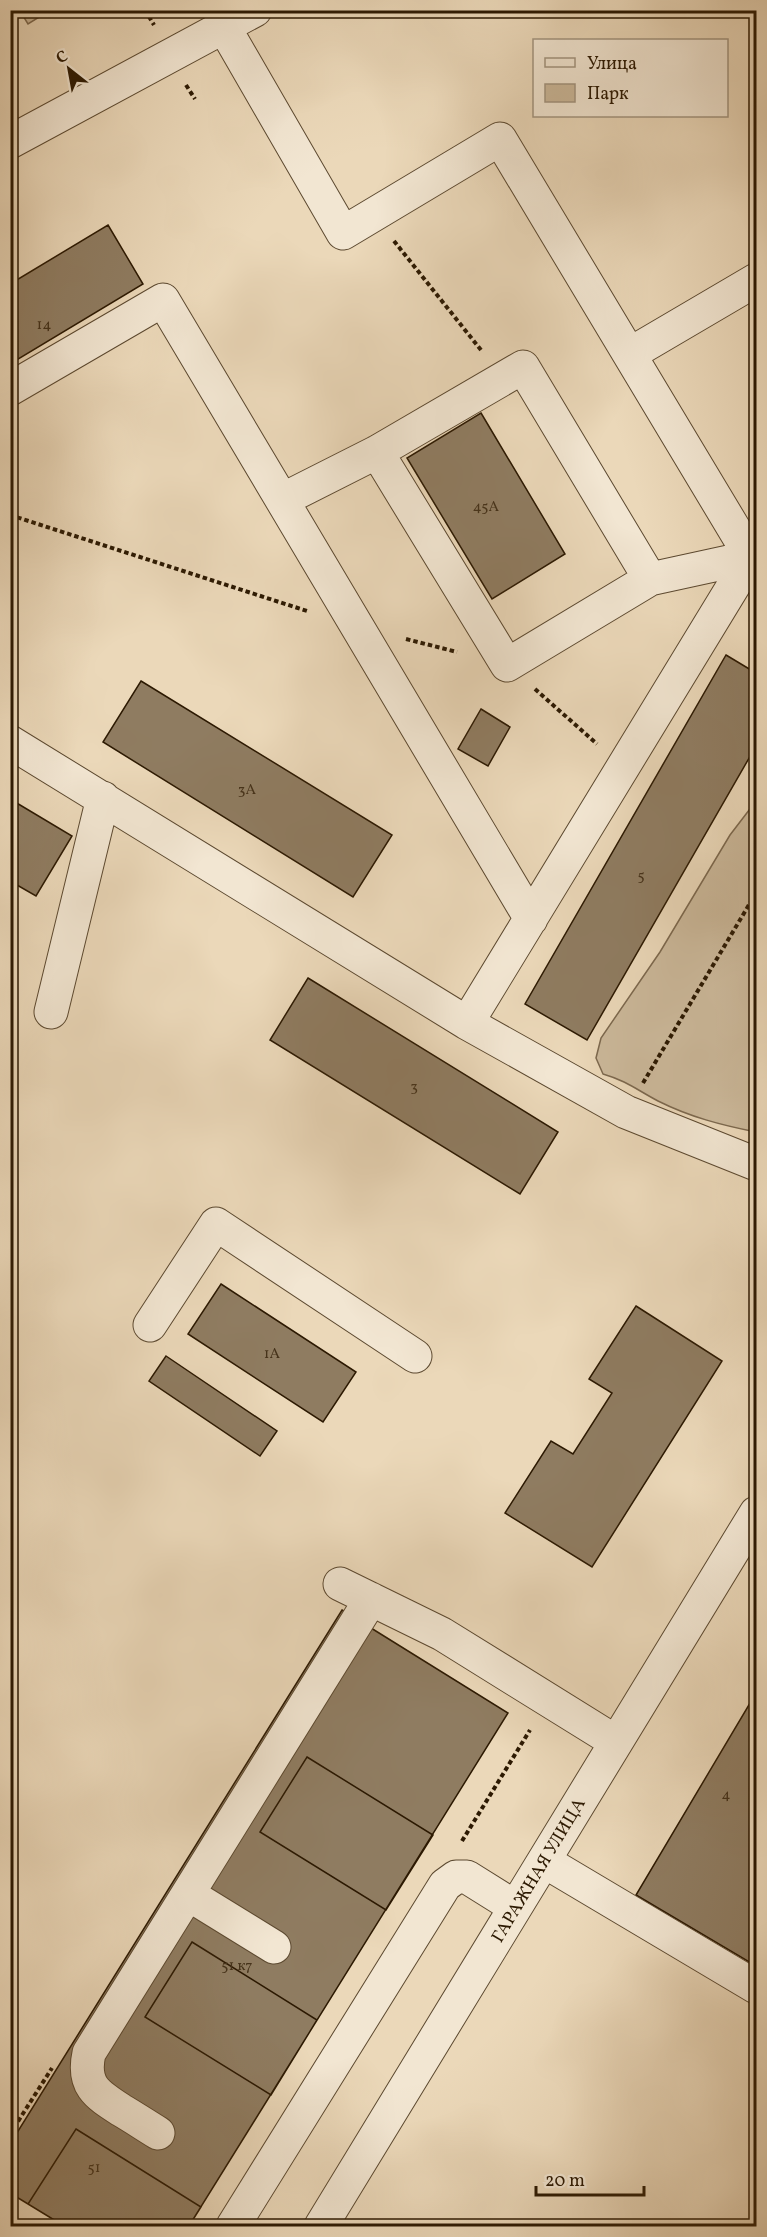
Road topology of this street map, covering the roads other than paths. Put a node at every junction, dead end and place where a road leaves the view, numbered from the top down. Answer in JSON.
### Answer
{"nodes":[{"id":1,"x":255,"y":10,"type":"edge"},
{"id":2,"x":224,"y":27,"type":"junction"},
{"id":3,"x":10,"y":142,"type":"edge"},
{"id":4,"x":756,"y":280,"type":"edge"},
{"id":5,"x":630,"y":354,"type":"junction"},
{"id":6,"x":10,"y":389,"type":"edge"},
{"id":7,"x":377,"y":452,"type":"junction"},
{"id":8,"x":282,"y":500,"type":"junction"},
{"id":9,"x":754,"y":562,"type":"edge"},
{"id":10,"x":650,"y":579,"type":"junction"},
{"id":11,"x":10,"y":742,"type":"edge"},
{"id":12,"x":103,"y":798,"type":"junction"},
{"id":13,"x":531,"y":919,"type":"junction"},
{"id":14,"x":51,"y":1012,"type":"dead end"},
{"id":15,"x":467,"y":1023,"type":"junction"},
{"id":16,"x":756,"y":1164,"type":"edge"},
{"id":17,"x":150,"y":1325,"type":"dead end"},
{"id":18,"x":415,"y":1356,"type":"dead end"},
{"id":19,"x":756,"y":1513,"type":"edge"},
{"id":20,"x":340,"y":1584,"type":"dead end"},
{"id":21,"x":371,"y":1599,"type":"junction"},
{"id":22,"x":616,"y":1742,"type":"junction"},
{"id":23,"x":544,"y":1861,"type":"junction"},
{"id":24,"x":188,"y":1894,"type":"junction"},
{"id":25,"x":515,"y":1907,"type":"junction"},
{"id":26,"x":274,"y":1947,"type":"dead end"},
{"id":27,"x":756,"y":1987,"type":"edge"},
{"id":28,"x":158,"y":2133,"type":"dead end"},
{"id":29,"x":233,"y":2226,"type":"edge"},
{"id":30,"x":321,"y":2226,"type":"edge"}],
"edges":[{"from":1,"to":2,"type":"street"},
{"from":2,"to":3,"type":"street"},
{"from":2,"to":5,"type":"street"},
{"from":4,"to":5,"type":"street"},
{"from":5,"to":9,"type":"street"},
{"from":6,"to":8,"type":"street"},
{"from":7,"to":8,"type":"street"},
{"from":7,"to":10,"type":"street"},
{"from":7,"to":10,"type":"street"},
{"from":8,"to":13,"type":"street"},
{"from":9,"to":10,"type":"street"},
{"from":9,"to":13,"type":"street"},
{"from":11,"to":12,"type":"street"},
{"from":12,"to":14,"type":"street"},
{"from":12,"to":15,"type":"street"},
{"from":13,"to":15,"type":"street"},
{"from":15,"to":16,"type":"street"},
{"from":17,"to":18,"type":"street"},
{"from":19,"to":22,"type":"street","name":"ГАРАЖНАЯ УЛИЦА"},
{"from":20,"to":21,"type":"street"},
{"from":21,"to":22,"type":"street"},
{"from":21,"to":24,"type":"street"},
{"from":22,"to":23,"type":"street","name":"ГАРАЖНАЯ УЛИЦА"},
{"from":23,"to":25,"type":"street","name":"ГАРАЖНАЯ УЛИЦА"},
{"from":23,"to":27,"type":"street"},
{"from":24,"to":26,"type":"street"},
{"from":24,"to":28,"type":"street"},
{"from":25,"to":29,"type":"street"},
{"from":25,"to":30,"type":"street","name":"ГАРАЖНАЯ УЛИЦА"}]}
